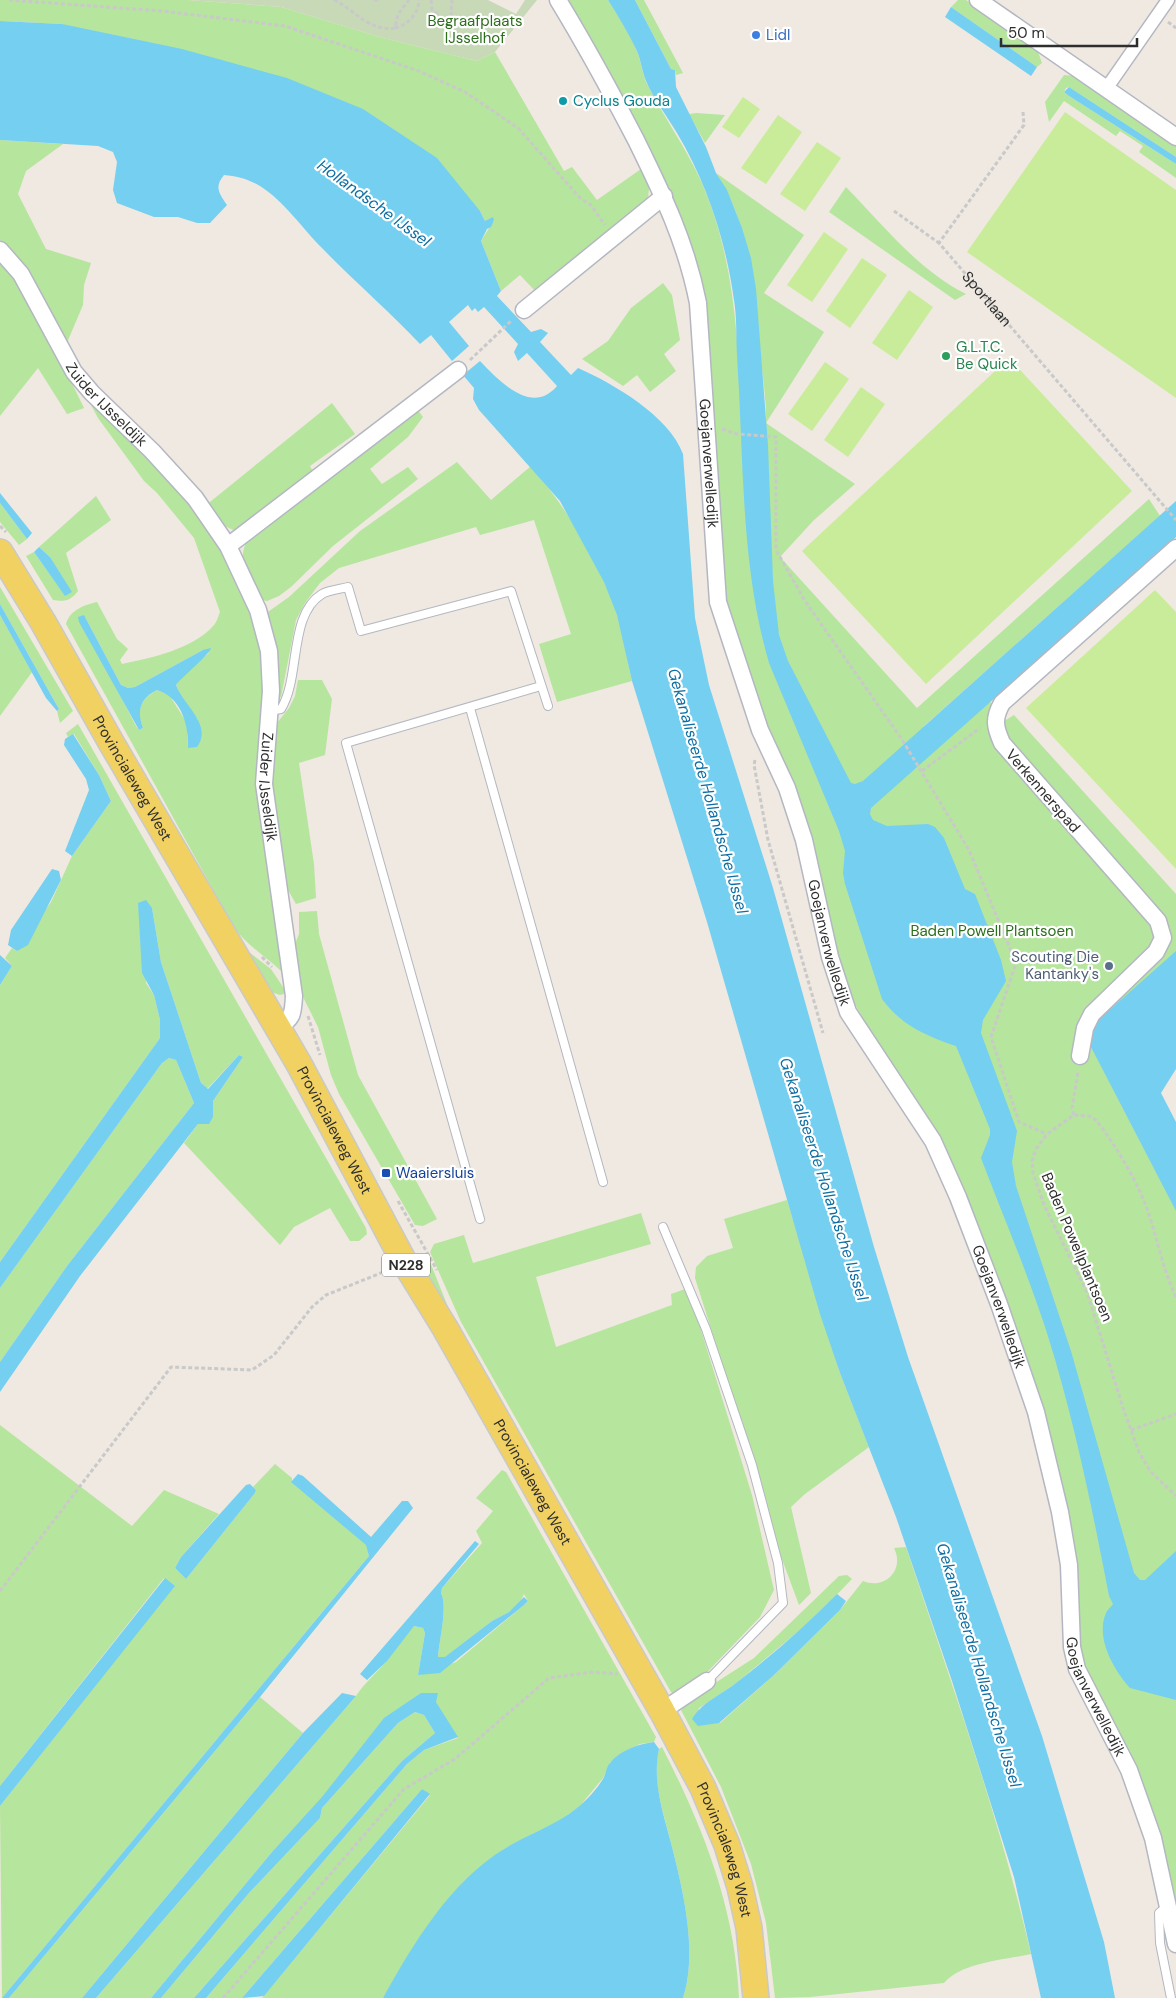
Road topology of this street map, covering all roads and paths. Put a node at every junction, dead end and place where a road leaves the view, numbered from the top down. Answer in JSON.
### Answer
{"nodes":[{"id":1,"x":9,"y":0,"type":"edge"},
{"id":2,"x":334,"y":0,"type":"edge"},
{"id":3,"x":374,"y":0,"type":"edge"},
{"id":4,"x":380,"y":0,"type":"edge"},
{"id":5,"x":408,"y":0,"type":"edge"},
{"id":6,"x":419,"y":0,"type":"edge"},
{"id":7,"x":431,"y":0,"type":"edge"},
{"id":8,"x":452,"y":0,"type":"edge"},
{"id":9,"x":558,"y":0,"type":"edge"},
{"id":10,"x":978,"y":0,"type":"edge"},
{"id":11,"x":1168,"y":0,"type":"edge"},
{"id":12,"x":446,"y":19,"type":"junction"},
{"id":13,"x":395,"y":28,"type":"junction"},
{"id":14,"x":452,"y":31,"type":"dead end"},
{"id":15,"x":1106,"y":89,"type":"junction"},
{"id":16,"x":1023,"y":112,"type":"dead end"},
{"id":17,"x":1176,"y":137,"type":"edge"},
{"id":18,"x":664,"y":196,"type":"junction"},
{"id":19,"x":894,"y":211,"type":"dead end"},
{"id":20,"x":614,"y":237,"type":"junction"},
{"id":21,"x":939,"y":243,"type":"junction"},
{"id":22,"x":0,"y":250,"type":"edge"},
{"id":23,"x":524,"y":310,"type":"dead end"},
{"id":24,"x":503,"y":328,"type":"dead end"},
{"id":25,"x":458,"y":370,"type":"joint"},
{"id":26,"x":737,"y":434,"type":"dead end"},
{"id":27,"x":1176,"y":520,"type":"edge"},
{"id":28,"x":228,"y":546,"type":"junction"},
{"id":29,"x":1176,"y":548,"type":"edge"},
{"id":30,"x":0,"y":552,"type":"edge"},
{"id":31,"x":541,"y":686,"type":"junction"},
{"id":32,"x":548,"y":706,"type":"dead end"},
{"id":33,"x":470,"y":708,"type":"junction"},
{"id":34,"x":269,"y":711,"type":"junction"},
{"id":35,"x":994,"y":717,"type":"junction"},
{"id":36,"x":760,"y":730,"type":"junction"},
{"id":37,"x":922,"y":771,"type":"junction"},
{"id":38,"x":277,"y":1028,"type":"junction"},
{"id":39,"x":823,"y":1033,"type":"dead end"},
{"id":40,"x":1080,"y":1056,"type":"joint"},
{"id":41,"x":1074,"y":1116,"type":"junction"},
{"id":42,"x":1047,"y":1134,"type":"junction"},
{"id":43,"x":603,"y":1182,"type":"dead end"},
{"id":44,"x":480,"y":1219,"type":"dead end"},
{"id":45,"x":663,"y":1227,"type":"dead end"},
{"id":46,"x":394,"y":1268,"type":"dead end"},
{"id":47,"x":1176,"y":1297,"type":"edge"},
{"id":48,"x":1176,"y":1414,"type":"edge"},
{"id":49,"x":1131,"y":1430,"type":"junction"},
{"id":50,"x":1176,"y":1496,"type":"edge"},
{"id":51,"x":0,"y":1591,"type":"edge"},
{"id":52,"x":593,"y":1672,"type":"dead end"},
{"id":53,"x":707,"y":1681,"type":"joint"},
{"id":54,"x":662,"y":1711,"type":"junction"},
{"id":55,"x":1168,"y":1906,"type":"junction"},
{"id":56,"x":1176,"y":1944,"type":"edge"},
{"id":57,"x":223,"y":1998,"type":"edge"},
{"id":58,"x":756,"y":1998,"type":"edge"},
{"id":59,"x":1171,"y":1998,"type":"edge"}],
"edges":[{"from":1,"to":20,"type":"path"},
{"from":2,"to":13,"type":"path"},
{"from":3,"to":4,"type":"path"},
{"from":5,"to":13,"type":"path"},
{"from":6,"to":13,"type":"path"},
{"from":7,"to":12,"type":"path"},
{"from":8,"to":12,"type":"path"},
{"from":9,"to":18,"type":"street","name":"Goejanverwelledijk"},
{"from":10,"to":15,"type":"street"},
{"from":11,"to":15,"type":"street"},
{"from":12,"to":14,"type":"path"},
{"from":15,"to":17,"type":"street"},
{"from":16,"to":21,"type":"path"},
{"from":18,"to":20,"type":"street"},
{"from":18,"to":36,"type":"street","name":"Goejanverwelledijk"},
{"from":19,"to":21,"type":"path","name":"Sportlaan"},
{"from":20,"to":23,"type":"street"},
{"from":21,"to":27,"type":"path","name":"Sportlaan"},
{"from":22,"to":28,"type":"street","name":"Zuider IJsseldijk"},
{"from":24,"to":25,"type":"path"},
{"from":25,"to":28,"type":"street"},
{"from":26,"to":37,"type":"path"},
{"from":28,"to":34,"type":"street","name":"Zuider IJsseldijk"},
{"from":29,"to":35,"type":"street"},
{"from":30,"to":38,"type":"main road","name":"Provincialeweg West","number":"N228"},
{"from":31,"to":32,"type":"lane"},
{"from":31,"to":33,"type":"lane"},
{"from":31,"to":34,"type":"lane"},
{"from":33,"to":43,"type":"lane"},
{"from":33,"to":44,"type":"lane"},
{"from":34,"to":38,"type":"street","name":"Zuider IJsseldijk"},
{"from":35,"to":37,"type":"path"},
{"from":35,"to":40,"type":"street","name":"Verkennerspad"},
{"from":36,"to":39,"type":"path","name":"Goejanverwelledijk"},
{"from":36,"to":55,"type":"street","name":"Goejanverwelledijk"},
{"from":37,"to":42,"type":"path"},
{"from":38,"to":54,"type":"main road","name":"Provincialeweg West","number":"N228"},
{"from":40,"to":41,"type":"path"},
{"from":41,"to":42,"type":"path","name":"Baden Powellplantsoen"},
{"from":41,"to":47,"type":"path"},
{"from":42,"to":49,"type":"path","name":"Baden Powellplantsoen"},
{"from":45,"to":53,"type":"lane"},
{"from":46,"to":51,"type":"path"},
{"from":48,"to":49,"type":"path"},
{"from":49,"to":50,"type":"path","name":"Baden Powellplantsoen"},
{"from":52,"to":57,"type":"path"},
{"from":53,"to":54,"type":"street"},
{"from":54,"to":58,"type":"main road","name":"Provincialeweg West","number":"N228"},
{"from":55,"to":56,"type":"street","name":"Goejanverwelledijk"},
{"from":55,"to":59,"type":"lane"}]}
